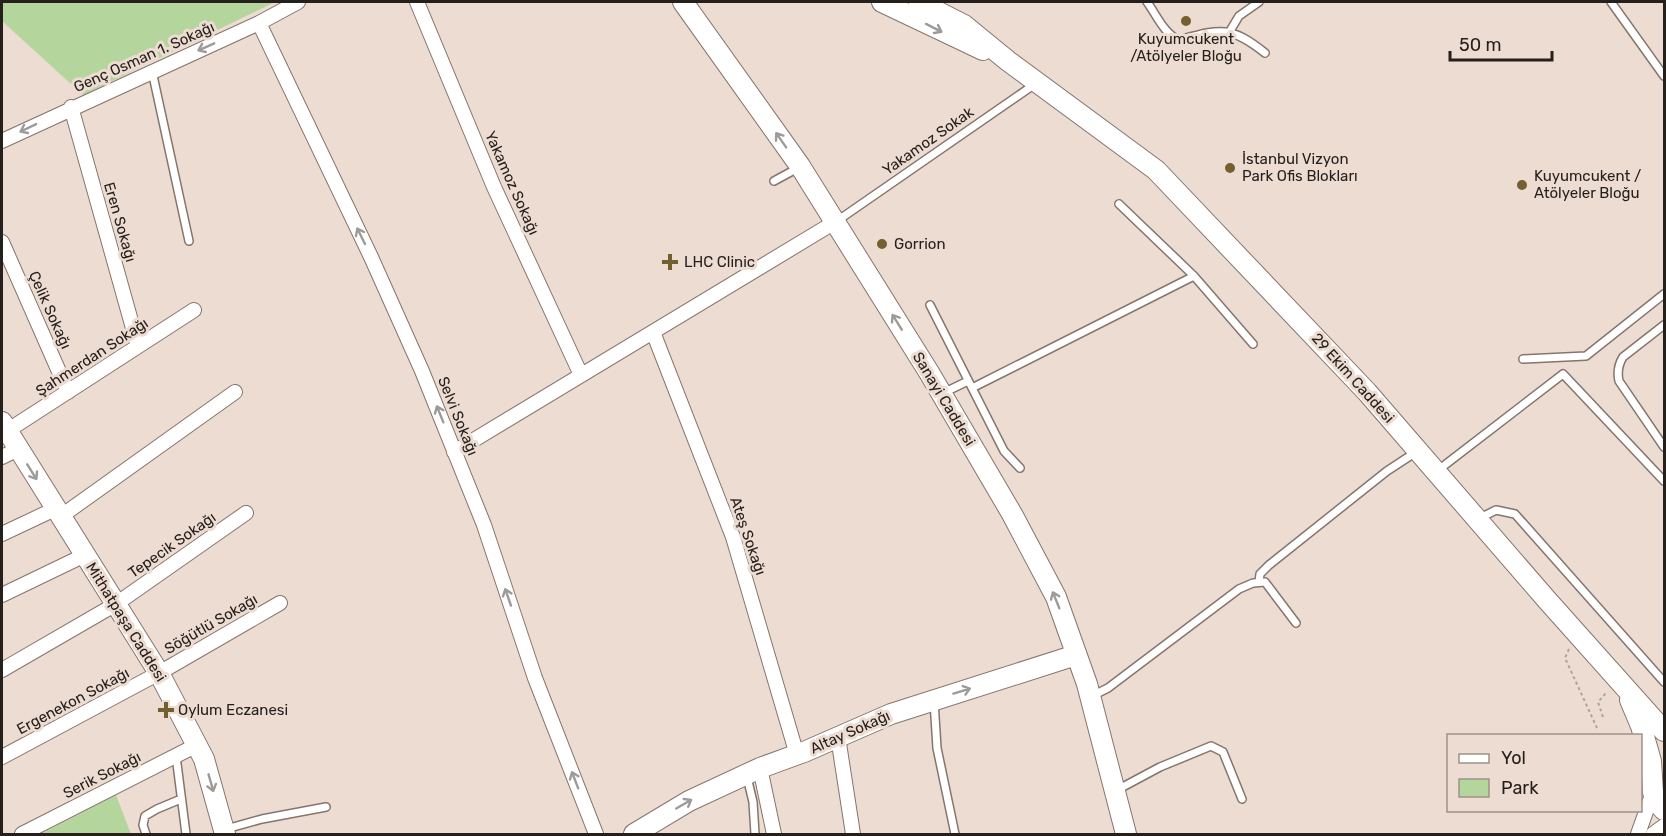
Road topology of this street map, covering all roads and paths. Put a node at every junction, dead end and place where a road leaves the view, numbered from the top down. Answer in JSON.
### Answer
{"nodes":[{"id":1,"x":417,"y":2,"type":"edge"},
{"id":2,"x":683,"y":2,"type":"edge"},
{"id":3,"x":882,"y":2,"type":"edge"},
{"id":4,"x":919,"y":2,"type":"edge"},
{"id":5,"x":1147,"y":2,"type":"edge"},
{"id":6,"x":1258,"y":2,"type":"edge"},
{"id":7,"x":1611,"y":2,"type":"edge"},
{"id":8,"x":289,"y":4,"type":"edge"},
{"id":9,"x":259,"y":23,"type":"junction"},
{"id":10,"x":1230,"y":31,"type":"junction"},
{"id":11,"x":1265,"y":53,"type":"dead end"},
{"id":12,"x":1008,"y":61,"type":"junction"},
{"id":13,"x":152,"y":71,"type":"junction"},
{"id":14,"x":1665,"y":76,"type":"edge"},
{"id":15,"x":1037,"y":82,"type":"junction"},
{"id":16,"x":71,"y":107,"type":"junction"},
{"id":17,"x":2,"y":141,"type":"edge"},
{"id":18,"x":800,"y":166,"type":"junction"},
{"id":19,"x":774,"y":182,"type":"dead end"},
{"id":20,"x":1119,"y":204,"type":"dead end"},
{"id":21,"x":835,"y":222,"type":"junction"},
{"id":22,"x":189,"y":241,"type":"dead end"},
{"id":23,"x":2,"y":242,"type":"edge"},
{"id":24,"x":1194,"y":276,"type":"junction"},
{"id":25,"x":1665,"y":294,"type":"edge"},
{"id":26,"x":930,"y":305,"type":"dead end"},
{"id":27,"x":194,"y":310,"type":"dead end"},
{"id":28,"x":1665,"y":325,"type":"edge"},
{"id":29,"x":653,"y":332,"type":"junction"},
{"id":30,"x":1252,"y":344,"type":"dead end"},
{"id":31,"x":138,"y":346,"type":"junction"},
{"id":32,"x":1523,"y":359,"type":"dead end"},
{"id":33,"x":581,"y":375,"type":"junction"},
{"id":34,"x":970,"y":385,"type":"junction"},
{"id":35,"x":68,"y":392,"type":"junction"},
{"id":36,"x":236,"y":392,"type":"dead end"},
{"id":37,"x":941,"y":394,"type":"junction"},
{"id":38,"x":4,"y":426,"type":"edge"},
{"id":39,"x":1665,"y":447,"type":"edge"},
{"id":40,"x":1419,"y":451,"type":"junction"},
{"id":41,"x":454,"y":452,"type":"junction"},
{"id":42,"x":10,"y":453,"type":"edge"},
{"id":43,"x":1020,"y":468,"type":"dead end"},
{"id":44,"x":1437,"y":471,"type":"junction"},
{"id":45,"x":1665,"y":481,"type":"edge"},
{"id":46,"x":58,"y":513,"type":"junction"},
{"id":47,"x":246,"y":513,"type":"dead end"},
{"id":48,"x":1478,"y":519,"type":"junction"},
{"id":49,"x":2,"y":534,"type":"edge"},
{"id":50,"x":85,"y":555,"type":"junction"},
{"id":51,"x":1259,"y":582,"type":"junction"},
{"id":52,"x":2,"y":595,"type":"edge"},
{"id":53,"x":280,"y":603,"type":"dead end"},
{"id":54,"x":116,"y":604,"type":"junction"},
{"id":55,"x":1296,"y":623,"type":"dead end"},
{"id":56,"x":1076,"y":656,"type":"junction"},
{"id":57,"x":2,"y":670,"type":"edge"},
{"id":58,"x":1570,"y":670,"type":"dead end"},
{"id":59,"x":159,"y":673,"type":"junction"},
{"id":60,"x":1621,"y":682,"type":"junction"},
{"id":61,"x":1665,"y":682,"type":"edge"},
{"id":62,"x":1090,"y":697,"type":"junction"},
{"id":63,"x":934,"y":700,"type":"junction"},
{"id":64,"x":1603,"y":717,"type":"dead end"},
{"id":65,"x":1597,"y":728,"type":"dead end"},
{"id":66,"x":1665,"y":731,"type":"edge"},
{"id":67,"x":838,"y":737,"type":"junction"},
{"id":68,"x":197,"y":745,"type":"junction"},
{"id":69,"x":797,"y":755,"type":"junction"},
{"id":70,"x":176,"y":756,"type":"junction"},
{"id":71,"x":2,"y":758,"type":"edge"},
{"id":72,"x":753,"y":771,"type":"junction"},
{"id":73,"x":1657,"y":780,"type":"edge"},
{"id":74,"x":1115,"y":790,"type":"junction"},
{"id":75,"x":181,"y":799,"type":"junction"},
{"id":76,"x":1242,"y":799,"type":"dead end"},
{"id":77,"x":326,"y":807,"type":"dead end"},
{"id":78,"x":1665,"y":810,"type":"edge"},
{"id":79,"x":1665,"y":826,"type":"edge"},
{"id":80,"x":225,"y":832,"type":"edge"},
{"id":81,"x":22,"y":834,"type":"edge"},
{"id":82,"x":146,"y":834,"type":"edge"},
{"id":83,"x":186,"y":834,"type":"edge"},
{"id":84,"x":596,"y":834,"type":"edge"},
{"id":85,"x":634,"y":834,"type":"edge"},
{"id":86,"x":755,"y":834,"type":"edge"},
{"id":87,"x":774,"y":834,"type":"edge"},
{"id":88,"x":853,"y":834,"type":"edge"},
{"id":89,"x":955,"y":834,"type":"edge"},
{"id":90,"x":1126,"y":834,"type":"edge"},
{"id":91,"x":1638,"y":834,"type":"edge"},
{"id":92,"x":1653,"y":834,"type":"edge"}],
"edges":[{"from":1,"to":33,"type":"street","name":"Yakamoz Sokağı"},
{"from":18,"to":2,"type":"main road","name":"Sanayi Caddesi","one_way":true},
{"from":3,"to":12,"type":"main road","name":"29 Ekim Caddesi","one_way":true},
{"from":4,"to":12,"type":"main road","name":"29 Ekim Caddesi"},
{"from":5,"to":10,"type":"lane"},
{"from":6,"to":10,"type":"lane"},
{"from":7,"to":14,"type":"lane"},
{"from":8,"to":9,"type":"street","name":"Genç Osman 1. Sokağı"},
{"from":9,"to":13,"type":"street","name":"Genç Osman 1. Sokağı","one_way":true},
{"from":41,"to":9,"type":"street","name":"Selvi Sokağı","one_way":true},
{"from":10,"to":11,"type":"lane"},
{"from":12,"to":15,"type":"main road","name":"29 Ekim Caddesi"},
{"from":13,"to":16,"type":"street","name":"Genç Osman 1. Sokağı"},
{"from":13,"to":22,"type":"lane"},
{"from":15,"to":21,"type":"lane","name":"Yakamoz Sokak"},
{"from":15,"to":40,"type":"main road","name":"29 Ekim Caddesi"},
{"from":16,"to":17,"type":"street","name":"Genç Osman 1. Sokağı","one_way":true},
{"from":16,"to":31,"type":"street","name":"Eren Sokağı"},
{"from":18,"to":19,"type":"lane"},
{"from":18,"to":21,"type":"main road","name":"Sanayi Caddesi"},
{"from":20,"to":24,"type":"lane"},
{"from":21,"to":29,"type":"street"},
{"from":37,"to":21,"type":"main road","name":"Sanayi Caddesi","one_way":true},
{"from":23,"to":35,"type":"street","name":"Çelik Sokağı"},
{"from":24,"to":30,"type":"lane"},
{"from":24,"to":34,"type":"lane"},
{"from":25,"to":32,"type":"lane"},
{"from":26,"to":34,"type":"lane"},
{"from":27,"to":31,"type":"street","name":"Şahmerdan Sokağı"},
{"from":28,"to":39,"type":"lane"},
{"from":29,"to":33,"type":"street"},
{"from":29,"to":69,"type":"street","name":"Ateş Sokağı"},
{"from":31,"to":35,"type":"street","name":"Şahmerdan Sokağı"},
{"from":33,"to":41,"type":"street"},
{"from":34,"to":37,"type":"lane"},
{"from":34,"to":43,"type":"lane"},
{"from":35,"to":38,"type":"street","name":"Şahmerdan Sokağı"},
{"from":36,"to":46,"type":"street"},
{"from":56,"to":37,"type":"main road","name":"Sanayi Caddesi","one_way":true},
{"from":38,"to":42,"type":"main road","name":"Mithatpaşa Caddesi"},
{"from":40,"to":44,"type":"main road","name":"29 Ekim Caddesi"},
{"from":40,"to":51,"type":"lane"},
{"from":84,"to":41,"type":"street","name":"Selvi Sokağı","one_way":true},
{"from":42,"to":46,"type":"main road","name":"Mithatpaşa Caddesi","one_way":true},
{"from":44,"to":45,"type":"lane"},
{"from":44,"to":48,"type":"main road","name":"29 Ekim Caddesi"},
{"from":46,"to":49,"type":"street"},
{"from":46,"to":50,"type":"main road","name":"Mithatpaşa Caddesi"},
{"from":47,"to":54,"type":"street","name":"Tepecik Sokağı"},
{"from":48,"to":60,"type":"main road","name":"29 Ekim Caddesi"},
{"from":48,"to":61,"type":"lane"},
{"from":50,"to":52,"type":"street"},
{"from":50,"to":54,"type":"main road","name":"Mithatpaşa Caddesi"},
{"from":51,"to":55,"type":"lane"},
{"from":51,"to":62,"type":"lane"},
{"from":53,"to":59,"type":"street","name":"Söğütlü Sokağı"},
{"from":54,"to":57,"type":"street","name":"Tepecik Sokağı"},
{"from":54,"to":59,"type":"main road","name":"Mithatpaşa Caddesi"},
{"from":56,"to":62,"type":"main road","name":"Sanayi Caddesi"},
{"from":63,"to":56,"type":"main road","name":"Altay Sokağı","one_way":true},
{"from":58,"to":65,"type":"path"},
{"from":59,"to":68,"type":"main road","name":"Mithatpaşa Caddesi"},
{"from":59,"to":71,"type":"street","name":"Ergenekon Sokağı"},
{"from":60,"to":64,"type":"path"},
{"from":60,"to":66,"type":"main road","name":"29 Ekim Caddesi"},
{"from":60,"to":73,"type":"main road"},
{"from":62,"to":74,"type":"main road","name":"Sanayi Caddesi"},
{"from":63,"to":67,"type":"main road","name":"Altay Sokağı"},
{"from":63,"to":89,"type":"lane"},
{"from":67,"to":69,"type":"main road","name":"Altay Sokağı"},
{"from":67,"to":88,"type":"street"},
{"from":68,"to":70,"type":"street","name":"Serik Sokağı"},
{"from":68,"to":80,"type":"main road","name":"Mithatpaşa Caddesi","one_way":true},
{"from":69,"to":72,"type":"main road","name":"Altay Sokağı"},
{"from":70,"to":75,"type":"lane"},
{"from":70,"to":81,"type":"street","name":"Serik Sokağı"},
{"from":85,"to":72,"type":"main road","name":"Altay Sokağı","one_way":true},
{"from":72,"to":86,"type":"lane"},
{"from":72,"to":87,"type":"street"},
{"from":73,"to":78,"type":"main road"},
{"from":73,"to":91,"type":"street"},
{"from":74,"to":76,"type":"lane"},
{"from":74,"to":90,"type":"main road","name":"Sanayi Caddesi"},
{"from":75,"to":82,"type":"lane"},
{"from":75,"to":83,"type":"lane"},
{"from":77,"to":80,"type":"lane"},
{"from":79,"to":92,"type":"street"}]}
